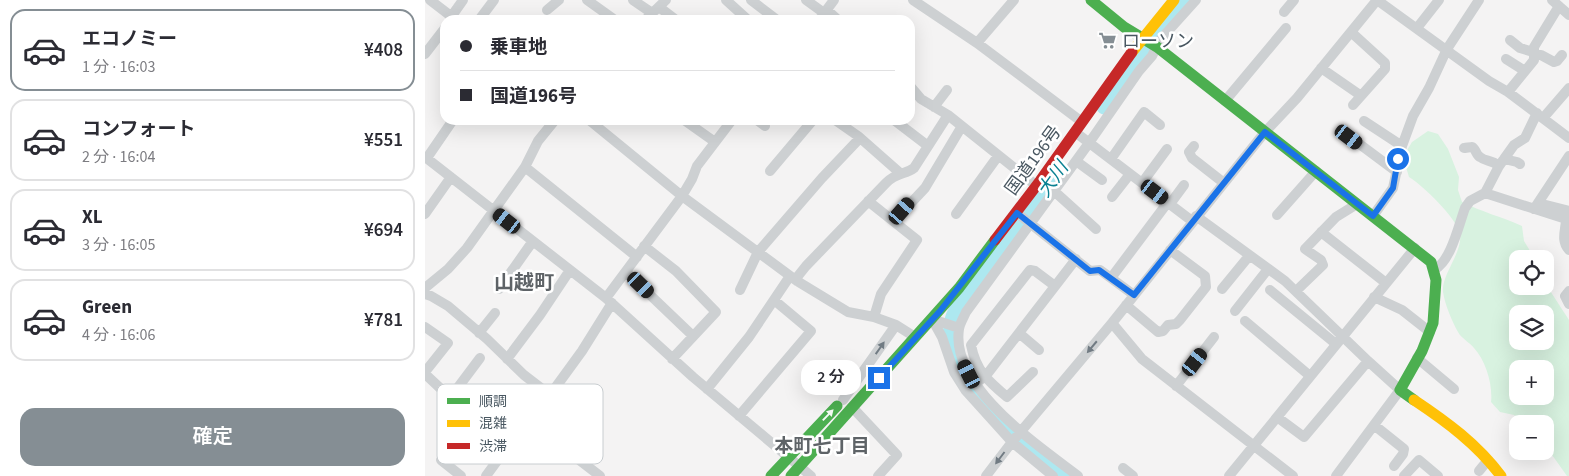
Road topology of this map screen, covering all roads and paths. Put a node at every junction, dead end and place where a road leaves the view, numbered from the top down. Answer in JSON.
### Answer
{"nodes":[{"id":1,"x":430,"y":0,"type":"edge"},
{"id":2,"x":463,"y":0,"type":"edge"},
{"id":3,"x":494,"y":0,"type":"edge"},
{"id":4,"x":559,"y":0,"type":"edge"},
{"id":5,"x":588,"y":0,"type":"edge"},
{"id":6,"x":633,"y":0,"type":"edge"},
{"id":7,"x":726,"y":0,"type":"edge"},
{"id":8,"x":751,"y":0,"type":"edge"},
{"id":9,"x":806,"y":0,"type":"edge"},
{"id":10,"x":834,"y":0,"type":"edge"},
{"id":11,"x":913,"y":0,"type":"edge"},
{"id":12,"x":1014,"y":0,"type":"edge"},
{"id":13,"x":1091,"y":0,"type":"edge"},
{"id":14,"x":1174,"y":0,"type":"edge"},
{"id":15,"x":1195,"y":0,"type":"edge"},
{"id":16,"x":1294,"y":0,"type":"edge"},
{"id":17,"x":1377,"y":0,"type":"edge"},
{"id":18,"x":1439,"y":0,"type":"edge"},
{"id":19,"x":1479,"y":0,"type":"edge"},
{"id":20,"x":1555,"y":3,"type":"edge"},
{"id":21,"x":547,"y":10,"type":"dead end"},
{"id":22,"x":1284,"y":12,"type":"dead end"},
{"id":23,"x":652,"y":13,"type":"edge"},
{"id":24,"x":823,"y":14,"type":"edge"},
{"id":25,"x":448,"y":15,"type":"edge"},
{"id":26,"x":455,"y":15,"type":"edge"},
{"id":27,"x":483,"y":15,"type":"edge"},
{"id":28,"x":608,"y":15,"type":"edge"},
{"id":29,"x":742,"y":15,"type":"edge"},
{"id":30,"x":770,"y":15,"type":"edge"},
{"id":31,"x":1569,"y":15,"type":"edge"},
{"id":32,"x":1286,"y":28,"type":"dead end"},
{"id":33,"x":1417,"y":28,"type":"junction"},
{"id":34,"x":1351,"y":32,"type":"junction"},
{"id":35,"x":440,"y":34,"type":"edge"},
{"id":36,"x":1510,"y":40,"type":"dead end"},
{"id":37,"x":977,"y":43,"type":"junction"},
{"id":38,"x":1150,"y":43,"type":"junction"},
{"id":39,"x":1447,"y":50,"type":"junction"},
{"id":40,"x":1533,"y":53,"type":"junction"},
{"id":41,"x":425,"y":54,"type":"edge"},
{"id":42,"x":1562,"y":55,"type":"dead end"},
{"id":43,"x":1506,"y":59,"type":"dead end"},
{"id":44,"x":1321,"y":68,"type":"junction"},
{"id":45,"x":1525,"y":70,"type":"junction"},
{"id":46,"x":1569,"y":88,"type":"edge"},
{"id":47,"x":947,"y":90,"type":"dead end"},
{"id":48,"x":915,"y":92,"type":"edge"},
{"id":49,"x":1508,"y":92,"type":"junction"},
{"id":50,"x":1360,"y":95,"type":"junction"},
{"id":51,"x":1225,"y":101,"type":"junction"},
{"id":52,"x":1353,"y":105,"type":"dead end"},
{"id":53,"x":934,"y":107,"type":"junction"},
{"id":54,"x":948,"y":115,"type":"junction"},
{"id":55,"x":1541,"y":115,"type":"junction"},
{"id":56,"x":1364,"y":121,"type":"dead end"},
{"id":57,"x":1082,"y":122,"type":"junction"},
{"id":58,"x":449,"y":125,"type":"edge"},
{"id":59,"x":551,"y":125,"type":"edge"},
{"id":60,"x":595,"y":125,"type":"edge"},
{"id":61,"x":691,"y":125,"type":"edge"},
{"id":62,"x":727,"y":125,"type":"edge"},
{"id":63,"x":809,"y":125,"type":"edge"},
{"id":64,"x":842,"y":125,"type":"edge"},
{"id":65,"x":900,"y":125,"type":"edge"},
{"id":66,"x":1160,"y":125,"type":"dead end"},
{"id":67,"x":963,"y":126,"type":"junction"},
{"id":68,"x":1265,"y":132,"type":"junction"},
{"id":69,"x":1567,"y":133,"type":"edge"},
{"id":70,"x":1082,"y":137,"type":"junction"},
{"id":71,"x":1349,"y":137,"type":"dead end"},
{"id":72,"x":860,"y":138,"type":"junction"},
{"id":73,"x":715,"y":142,"type":"junction"},
{"id":74,"x":928,"y":146,"type":"junction"},
{"id":75,"x":1194,"y":146,"type":"dead end"},
{"id":76,"x":1401,"y":146,"type":"junction"},
{"id":77,"x":1464,"y":148,"type":"dead end"},
{"id":78,"x":1167,"y":149,"type":"dead end"},
{"id":79,"x":998,"y":156,"type":"junction"},
{"id":80,"x":1569,"y":156,"type":"edge"},
{"id":81,"x":426,"y":157,"type":"edge"},
{"id":82,"x":1111,"y":159,"type":"junction"},
{"id":83,"x":1076,"y":161,"type":"junction"},
{"id":84,"x":1501,"y":162,"type":"junction"},
{"id":85,"x":1521,"y":164,"type":"dead end"},
{"id":86,"x":525,"y":167,"type":"junction"},
{"id":87,"x":770,"y":170,"type":"dead end"},
{"id":88,"x":1316,"y":171,"type":"junction"},
{"id":89,"x":1397,"y":172,"type":"junction"},
{"id":90,"x":900,"y":173,"type":"junction"},
{"id":91,"x":1131,"y":174,"type":"junction"},
{"id":92,"x":451,"y":176,"type":"junction"},
{"id":93,"x":1102,"y":180,"type":"dead end"},
{"id":94,"x":1142,"y":182,"type":"junction"},
{"id":95,"x":1224,"y":183,"type":"junction"},
{"id":96,"x":1184,"y":185,"type":"dead end"},
{"id":97,"x":1045,"y":186,"type":"junction"},
{"id":98,"x":1485,"y":193,"type":"junction"},
{"id":99,"x":1346,"y":195,"type":"junction"},
{"id":100,"x":681,"y":196,"type":"junction"},
{"id":101,"x":1112,"y":198,"type":"dead end"},
{"id":102,"x":868,"y":201,"type":"junction"},
{"id":103,"x":1169,"y":203,"type":"junction"},
{"id":104,"x":1357,"y":204,"type":"junction"},
{"id":105,"x":1536,"y":206,"type":"junction"},
{"id":106,"x":1278,"y":209,"type":"dead end"},
{"id":107,"x":495,"y":210,"type":"junction"},
{"id":108,"x":1342,"y":213,"type":"junction"},
{"id":109,"x":425,"y":214,"type":"edge"},
{"id":110,"x":956,"y":214,"type":"dead end"},
{"id":111,"x":1373,"y":216,"type":"junction"},
{"id":112,"x":1568,"y":218,"type":"edge"},
{"id":113,"x":1024,"y":219,"type":"junction"},
{"id":114,"x":1194,"y":219,"type":"junction"},
{"id":115,"x":894,"y":221,"type":"junction"},
{"id":116,"x":1096,"y":229,"type":"dead end"},
{"id":117,"x":1321,"y":232,"type":"junction"},
{"id":118,"x":533,"y":241,"type":"junction"},
{"id":119,"x":645,"y":246,"type":"junction"},
{"id":120,"x":1415,"y":248,"type":"junction"},
{"id":121,"x":1170,"y":250,"type":"junction"},
{"id":122,"x":1569,"y":250,"type":"edge"},
{"id":123,"x":758,"y":252,"type":"junction"},
{"id":124,"x":1249,"y":256,"type":"junction"},
{"id":125,"x":637,"y":257,"type":"junction"},
{"id":126,"x":1076,"y":259,"type":"junction"},
{"id":127,"x":1268,"y":269,"type":"junction"},
{"id":128,"x":1435,"y":269,"type":"junction"},
{"id":129,"x":570,"y":270,"type":"junction"},
{"id":130,"x":626,"y":272,"type":"junction"},
{"id":131,"x":1111,"y":278,"type":"junction"},
{"id":132,"x":794,"y":279,"type":"junction"},
{"id":133,"x":1386,"y":283,"type":"junction"},
{"id":134,"x":1055,"y":286,"type":"junction"},
{"id":135,"x":425,"y":288,"type":"edge"},
{"id":136,"x":499,"y":289,"type":"dead end"},
{"id":137,"x":740,"y":290,"type":"dead end"},
{"id":138,"x":1222,"y":290,"type":"dead end"},
{"id":139,"x":1270,"y":290,"type":"dead end"},
{"id":140,"x":1296,"y":291,"type":"junction"},
{"id":141,"x":1569,"y":291,"type":"edge"},
{"id":142,"x":425,"y":294,"type":"edge"},
{"id":143,"x":1134,"y":295,"type":"junction"},
{"id":144,"x":1375,"y":297,"type":"junction"},
{"id":145,"x":774,"y":300,"type":"junction"},
{"id":146,"x":609,"y":301,"type":"junction"},
{"id":147,"x":1569,"y":304,"type":"edge"},
{"id":148,"x":1126,"y":305,"type":"junction"},
{"id":149,"x":1235,"y":311,"type":"dead end"},
{"id":150,"x":495,"y":312,"type":"dead end"},
{"id":151,"x":874,"y":318,"type":"junction"},
{"id":152,"x":932,"y":319,"type":"junction"},
{"id":153,"x":1245,"y":321,"type":"dead end"},
{"id":154,"x":1112,"y":324,"type":"junction"},
{"id":155,"x":896,"y":325,"type":"junction"},
{"id":156,"x":954,"y":326,"type":"junction"},
{"id":157,"x":425,"y":327,"type":"edge"},
{"id":158,"x":1430,"y":332,"type":"junction"},
{"id":159,"x":479,"y":333,"type":"junction"},
{"id":160,"x":1019,"y":333,"type":"junction"},
{"id":161,"x":693,"y":336,"type":"junction"},
{"id":162,"x":915,"y":337,"type":"junction"},
{"id":163,"x":1214,"y":337,"type":"dead end"},
{"id":164,"x":1339,"y":340,"type":"junction"},
{"id":165,"x":1039,"y":350,"type":"dead end"},
{"id":166,"x":480,"y":358,"type":"dead end"},
{"id":167,"x":1417,"y":358,"type":"junction"},
{"id":168,"x":507,"y":359,"type":"junction"},
{"id":169,"x":672,"y":359,"type":"junction"},
{"id":170,"x":1368,"y":361,"type":"junction"},
{"id":171,"x":1033,"y":372,"type":"dead end"},
{"id":172,"x":425,"y":373,"type":"edge"},
{"id":173,"x":1310,"y":376,"type":"junction"},
{"id":174,"x":460,"y":384,"type":"edge"},
{"id":175,"x":536,"y":384,"type":"edge"},
{"id":176,"x":558,"y":384,"type":"edge"},
{"id":177,"x":437,"y":385,"type":"edge"},
{"id":178,"x":974,"y":385,"type":"junction"},
{"id":179,"x":1176,"y":386,"type":"junction"},
{"id":180,"x":707,"y":389,"type":"junction"},
{"id":181,"x":1454,"y":389,"type":"dead end"},
{"id":182,"x":1400,"y":390,"type":"junction"},
{"id":183,"x":848,"y":403,"type":"junction"},
{"id":184,"x":739,"y":416,"type":"junction"},
{"id":185,"x":1277,"y":417,"type":"junction"},
{"id":186,"x":1374,"y":425,"type":"junction"},
{"id":187,"x":1016,"y":437,"type":"junction"},
{"id":188,"x":1253,"y":446,"type":"junction"},
{"id":189,"x":788,"y":457,"type":"junction"},
{"id":190,"x":1488,"y":460,"type":"junction"},
{"id":191,"x":446,"y":464,"type":"edge"},
{"id":192,"x":495,"y":464,"type":"edge"},
{"id":193,"x":584,"y":464,"type":"edge"},
{"id":194,"x":799,"y":467,"type":"junction"},
{"id":195,"x":1479,"y":471,"type":"dead end"},
{"id":196,"x":1408,"y":472,"type":"edge"},
{"id":197,"x":1231,"y":475,"type":"edge"},
{"id":198,"x":461,"y":476,"type":"edge"},
{"id":199,"x":486,"y":476,"type":"edge"},
{"id":200,"x":600,"y":476,"type":"edge"},
{"id":201,"x":771,"y":476,"type":"edge"},
{"id":202,"x":791,"y":476,"type":"edge"},
{"id":203,"x":811,"y":476,"type":"edge"},
{"id":204,"x":878,"y":476,"type":"edge"},
{"id":205,"x":986,"y":476,"type":"edge"},
{"id":206,"x":1053,"y":476,"type":"edge"},
{"id":207,"x":1078,"y":476,"type":"edge"},
{"id":208,"x":1293,"y":476,"type":"edge"},
{"id":209,"x":1336,"y":476,"type":"edge"},
{"id":210,"x":1436,"y":476,"type":"edge"},
{"id":211,"x":1501,"y":476,"type":"edge"}],
"edges":[{"from":1,"to":25,"type":"street"},
{"from":2,"to":26,"type":"street"},
{"from":3,"to":27,"type":"street"},
{"from":4,"to":21,"type":"street"},
{"from":5,"to":28,"type":"street"},
{"from":6,"to":23,"type":"street"},
{"from":7,"to":29,"type":"street"},
{"from":8,"to":30,"type":"street"},
{"from":9,"to":24,"type":"street"},
{"from":10,"to":24,"type":"street"},
{"from":11,"to":37,"type":"street"},
{"from":12,"to":37,"type":"street"},
{"from":13,"to":38,"type":"main road"},
{"from":14,"to":38,"type":"main road","name":"国道196号"},
{"from":15,"to":38,"type":"street"},
{"from":16,"to":22,"type":"street"},
{"from":17,"to":33,"type":"street"},
{"from":17,"to":34,"type":"street"},
{"from":18,"to":33,"type":"street"},
{"from":19,"to":39,"type":"street"},
{"from":20,"to":31,"type":"street"},
{"from":20,"to":40,"type":"street"},
{"from":32,"to":51,"type":"street"},
{"from":33,"to":39,"type":"street"},
{"from":34,"to":44,"type":"street"},
{"from":34,"to":50,"type":"street"},
{"from":35,"to":41,"type":"street"},
{"from":36,"to":40,"type":"street"},
{"from":37,"to":57,"type":"street"},
{"from":38,"to":51,"type":"main road"},
{"from":38,"to":57,"type":"main road","name":"国道196号"},
{"from":38,"to":70,"type":"street"},
{"from":39,"to":49,"type":"street"},
{"from":39,"to":76,"type":"street"},
{"from":40,"to":42,"type":"street"},
{"from":40,"to":45,"type":"street"},
{"from":43,"to":45,"type":"street"},
{"from":44,"to":50,"type":"street"},
{"from":44,"to":68,"type":"street"},
{"from":45,"to":49,"type":"street"},
{"from":46,"to":55,"type":"street"},
{"from":47,"to":53,"type":"street"},
{"from":48,"to":53,"type":"street"},
{"from":49,"to":55,"type":"street"},
{"from":50,"to":52,"type":"street"},
{"from":51,"to":68,"type":"main road"},
{"from":53,"to":54,"type":"street"},
{"from":54,"to":67,"type":"street"},
{"from":54,"to":74,"type":"street"},
{"from":55,"to":69,"type":"street"},
{"from":55,"to":84,"type":"street"},
{"from":56,"to":76,"type":"street"},
{"from":57,"to":70,"type":"main road","name":"国道196号"},
{"from":58,"to":81,"type":"street"},
{"from":59,"to":86,"type":"street"},
{"from":60,"to":100,"type":"street"},
{"from":61,"to":73,"type":"street"},
{"from":62,"to":73,"type":"street"},
{"from":63,"to":87,"type":"street"},
{"from":64,"to":72,"type":"street"},
{"from":65,"to":74,"type":"street"},
{"from":66,"to":82,"type":"street"},
{"from":67,"to":79,"type":"street"},
{"from":67,"to":115,"type":"street"},
{"from":68,"to":88,"type":"main road"},
{"from":68,"to":95,"type":"street"},
{"from":70,"to":82,"type":"street"},
{"from":70,"to":83,"type":"street"},
{"from":70,"to":97,"type":"main road","name":"国道196号"},
{"from":71,"to":89,"type":"street"},
{"from":72,"to":90,"type":"street"},
{"from":72,"to":123,"type":"street"},
{"from":73,"to":100,"type":"street"},
{"from":74,"to":90,"type":"street"},
{"from":75,"to":95,"type":"street"},
{"from":76,"to":89,"type":"street"},
{"from":77,"to":84,"type":"street"},
{"from":78,"to":94,"type":"street"},
{"from":79,"to":97,"type":"street"},
{"from":79,"to":110,"type":"street"},
{"from":80,"to":105,"type":"street"},
{"from":81,"to":92,"type":"street"},
{"from":82,"to":91,"type":"street"},
{"from":83,"to":93,"type":"street"},
{"from":83,"to":97,"type":"street"},
{"from":84,"to":85,"type":"street"},
{"from":84,"to":98,"type":"street"},
{"from":86,"to":107,"type":"street"},
{"from":86,"to":125,"type":"street"},
{"from":88,"to":99,"type":"main road"},
{"from":88,"to":106,"type":"street"},
{"from":89,"to":111,"type":"street"},
{"from":90,"to":102,"type":"street"},
{"from":91,"to":94,"type":"street"},
{"from":91,"to":101,"type":"street"},
{"from":92,"to":107,"type":"street"},
{"from":92,"to":109,"type":"street"},
{"from":94,"to":103,"type":"street"},
{"from":95,"to":114,"type":"street"},
{"from":96,"to":103,"type":"street"},
{"from":97,"to":113,"type":"main road","name":"国道196号"},
{"from":97,"to":113,"type":"street"},
{"from":97,"to":116,"type":"street"},
{"from":98,"to":105,"type":"street"},
{"from":98,"to":128,"type":"street"},
{"from":99,"to":104,"type":"main road"},
{"from":99,"to":108,"type":"street"},
{"from":100,"to":119,"type":"street"},
{"from":100,"to":123,"type":"street"},
{"from":102,"to":115,"type":"street"},
{"from":102,"to":132,"type":"street"},
{"from":103,"to":114,"type":"street"},
{"from":103,"to":131,"type":"street"},
{"from":104,"to":108,"type":"street"},
{"from":104,"to":111,"type":"main road"},
{"from":105,"to":112,"type":"street"},
{"from":107,"to":118,"type":"street"},
{"from":107,"to":135,"type":"street"},
{"from":108,"to":117,"type":"street"},
{"from":111,"to":120,"type":"main road"},
{"from":112,"to":122,"type":"street"},
{"from":113,"to":126,"type":"street"},
{"from":113,"to":152,"type":"main road","name":"国道196号"},
{"from":113,"to":156,"type":"street"},
{"from":114,"to":121,"type":"street"},
{"from":114,"to":124,"type":"street"},
{"from":115,"to":151,"type":"street"},
{"from":117,"to":133,"type":"street"},
{"from":117,"to":140,"type":"street"},
{"from":118,"to":129,"type":"street"},
{"from":118,"to":136,"type":"street"},
{"from":119,"to":125,"type":"street"},
{"from":119,"to":161,"type":"street"},
{"from":120,"to":128,"type":"main road"},
{"from":120,"to":133,"type":"street"},
{"from":121,"to":143,"type":"street"},
{"from":121,"to":148,"type":"street"},
{"from":123,"to":132,"type":"street"},
{"from":123,"to":137,"type":"street"},
{"from":124,"to":127,"type":"street"},
{"from":124,"to":138,"type":"street"},
{"from":125,"to":130,"type":"street"},
{"from":126,"to":131,"type":"street"},
{"from":126,"to":134,"type":"street"},
{"from":127,"to":140,"type":"street"},
{"from":127,"to":149,"type":"street"},
{"from":128,"to":158,"type":"main road"},
{"from":129,"to":146,"type":"street"},
{"from":129,"to":168,"type":"street"},
{"from":130,"to":146,"type":"street"},
{"from":130,"to":161,"type":"street"},
{"from":131,"to":143,"type":"street"},
{"from":132,"to":145,"type":"street"},
{"from":132,"to":151,"type":"street"},
{"from":133,"to":144,"type":"street"},
{"from":134,"to":160,"type":"street"},
{"from":134,"to":178,"type":"street"},
{"from":139,"to":164,"type":"street"},
{"from":140,"to":164,"type":"street"},
{"from":141,"to":147,"type":"street"},
{"from":142,"to":159,"type":"street"},
{"from":143,"to":148,"type":"street"},
{"from":144,"to":158,"type":"street"},
{"from":144,"to":164,"type":"street"},
{"from":145,"to":180,"type":"street"},
{"from":145,"to":184,"type":"street"},
{"from":146,"to":169,"type":"street"},
{"from":146,"to":176,"type":"street"},
{"from":148,"to":154,"type":"street"},
{"from":150,"to":159,"type":"street"},
{"from":151,"to":155,"type":"street"},
{"from":152,"to":156,"type":"street"},
{"from":152,"to":162,"type":"main road","name":"国道196号"},
{"from":152,"to":178,"type":"street"},
{"from":153,"to":173,"type":"street"},
{"from":154,"to":179,"type":"street"},
{"from":154,"to":187,"type":"street","one_way":true},
{"from":155,"to":162,"type":"street"},
{"from":183,"to":155,"type":"street","one_way":true},
{"from":156,"to":178,"type":"street"},
{"from":157,"to":172,"type":"street"},
{"from":158,"to":167,"type":"main road"},
{"from":159,"to":168,"type":"street"},
{"from":160,"to":165,"type":"street"},
{"from":160,"to":178,"type":"street"},
{"from":161,"to":169,"type":"street"},
{"from":162,"to":183,"type":"main road","name":"国道196号"},
{"from":163,"to":179,"type":"street"},
{"from":164,"to":170,"type":"street"},
{"from":164,"to":173,"type":"street"},
{"from":166,"to":174,"type":"street"},
{"from":167,"to":181,"type":"street"},
{"from":167,"to":182,"type":"main road"},
{"from":168,"to":175,"type":"street"},
{"from":169,"to":180,"type":"street"},
{"from":170,"to":182,"type":"street"},
{"from":170,"to":185,"type":"street"},
{"from":171,"to":178,"type":"street"},
{"from":172,"to":177,"type":"street"},
{"from":173,"to":185,"type":"street"},
{"from":178,"to":187,"type":"street"},
{"from":179,"to":188,"type":"street"},
{"from":180,"to":184,"type":"street"},
{"from":182,"to":186,"type":"street"},
{"from":182,"to":190,"type":"main road"},
{"from":189,"to":183,"type":"main road","name":"国道196号","one_way":true},
{"from":183,"to":194,"type":"main road","name":"国道196号"},
{"from":183,"to":204,"type":"street"},
{"from":184,"to":189,"type":"street"},
{"from":185,"to":188,"type":"street"},
{"from":186,"to":196,"type":"street"},
{"from":186,"to":209,"type":"street"},
{"from":187,"to":205,"type":"street","one_way":true},
{"from":187,"to":206,"type":"street"},
{"from":187,"to":207,"type":"street"},
{"from":188,"to":197,"type":"street"},
{"from":188,"to":208,"type":"street"},
{"from":189,"to":194,"type":"street"},
{"from":189,"to":201,"type":"main road","name":"国道196号"},
{"from":190,"to":195,"type":"street"},
{"from":190,"to":211,"type":"main road"},
{"from":191,"to":198,"type":"street"},
{"from":192,"to":199,"type":"street"},
{"from":193,"to":200,"type":"street"},
{"from":194,"to":202,"type":"main road","name":"国道196号"},
{"from":194,"to":203,"type":"street"},
{"from":196,"to":210,"type":"street"}]}
